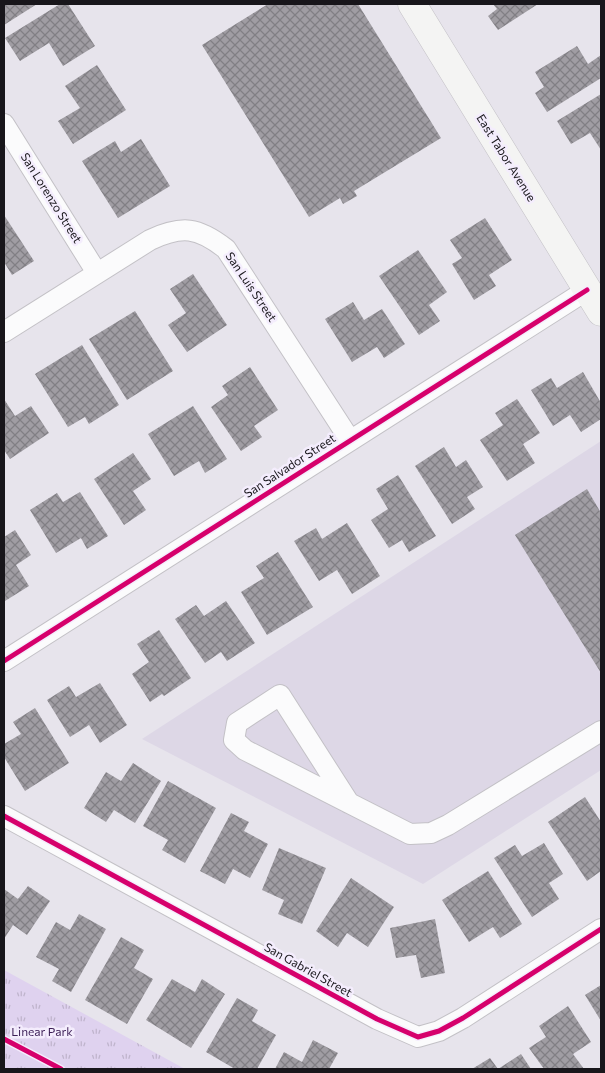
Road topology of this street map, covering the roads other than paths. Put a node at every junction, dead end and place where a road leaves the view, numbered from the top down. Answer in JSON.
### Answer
{"nodes":[{"id":1,"x":412,"y":4,"type":"edge"},
{"id":2,"x":4,"y":124,"type":"edge"},
{"id":3,"x":97,"y":272,"type":"junction"},
{"id":4,"x":594,"y":301,"type":"edge"},
{"id":5,"x":4,"y":332,"type":"edge"},
{"id":6,"x":350,"y":440,"type":"junction"},
{"id":7,"x":4,"y":661,"type":"edge"},
{"id":8,"x":601,"y":730,"type":"edge"},
{"id":9,"x":349,"y":803,"type":"junction"},
{"id":10,"x":4,"y":816,"type":"edge"},
{"id":11,"x":601,"y":929,"type":"edge"}],
"edges":[{"from":1,"to":4,"type":"main road","name":"East Tabor Avenue"},
{"from":2,"to":3,"type":"street","name":"San Lorenzo Street"},
{"from":3,"to":5,"type":"street","name":"San Luis Street"},
{"from":3,"to":6,"type":"street","name":"San Luis Street"},
{"from":4,"to":6,"type":"street","name":"San Salvador Street"},
{"from":6,"to":7,"type":"street","name":"San Salvador Street"},
{"from":8,"to":9,"type":"street"},
{"from":9,"to":9,"type":"street"},
{"from":10,"to":11,"type":"street","name":"San Gabriel Street"}]}
